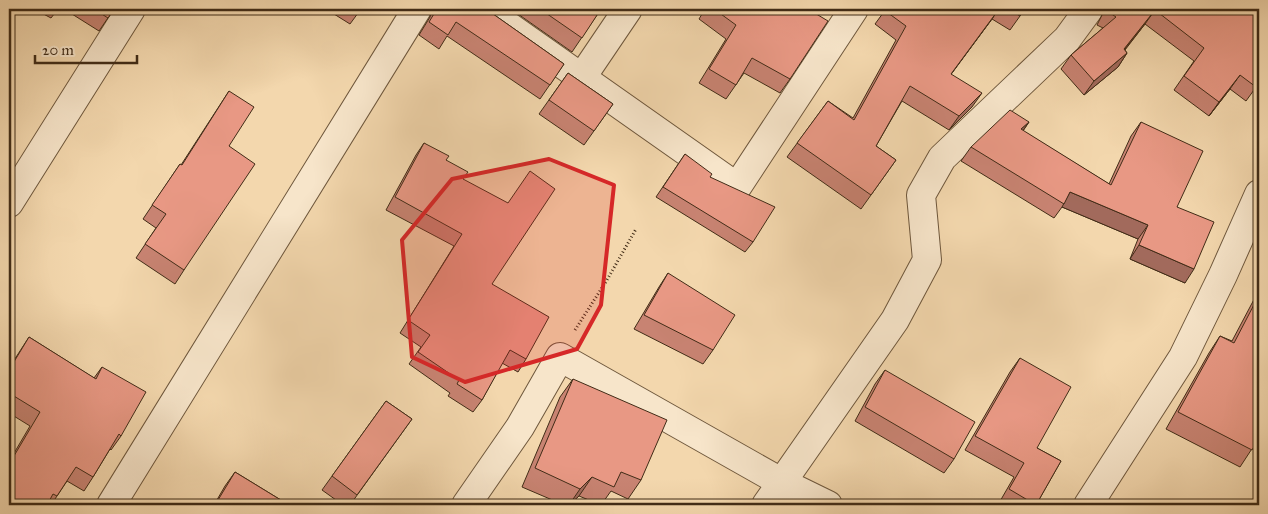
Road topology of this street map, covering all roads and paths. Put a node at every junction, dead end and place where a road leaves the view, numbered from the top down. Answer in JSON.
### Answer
{"nodes":[{"id":1,"x":132,"y":9,"type":"edge"},
{"id":2,"x":417,"y":9,"type":"edge"},
{"id":3,"x":484,"y":9,"type":"edge"},
{"id":4,"x":628,"y":9,"type":"edge"},
{"id":5,"x":854,"y":9,"type":"edge"},
{"id":6,"x":1089,"y":9,"type":"edge"},
{"id":7,"x":582,"y":77,"type":"junction"},
{"id":8,"x":1259,"y":194,"type":"edge"},
{"id":9,"x":9,"y":203,"type":"edge"},
{"id":10,"x":636,"y":229,"type":"dead end"},
{"id":11,"x":560,"y":357,"type":"junction"},
{"id":12,"x":781,"y":482,"type":"junction"},
{"id":13,"x":111,"y":505,"type":"edge"},
{"id":14,"x":466,"y":505,"type":"edge"},
{"id":15,"x":766,"y":505,"type":"edge"},
{"id":16,"x":828,"y":505,"type":"edge"},
{"id":17,"x":1088,"y":505,"type":"edge"}],
"edges":[{"from":1,"to":9,"type":"street"},
{"from":2,"to":13,"type":"street"},
{"from":3,"to":7,"type":"street"},
{"from":4,"to":7,"type":"street"},
{"from":5,"to":7,"type":"street"},
{"from":6,"to":12,"type":"street"},
{"from":8,"to":17,"type":"street"},
{"from":10,"to":11,"type":"path"},
{"from":11,"to":12,"type":"street"},
{"from":11,"to":14,"type":"street"},
{"from":12,"to":15,"type":"street"},
{"from":12,"to":16,"type":"street"}]}
